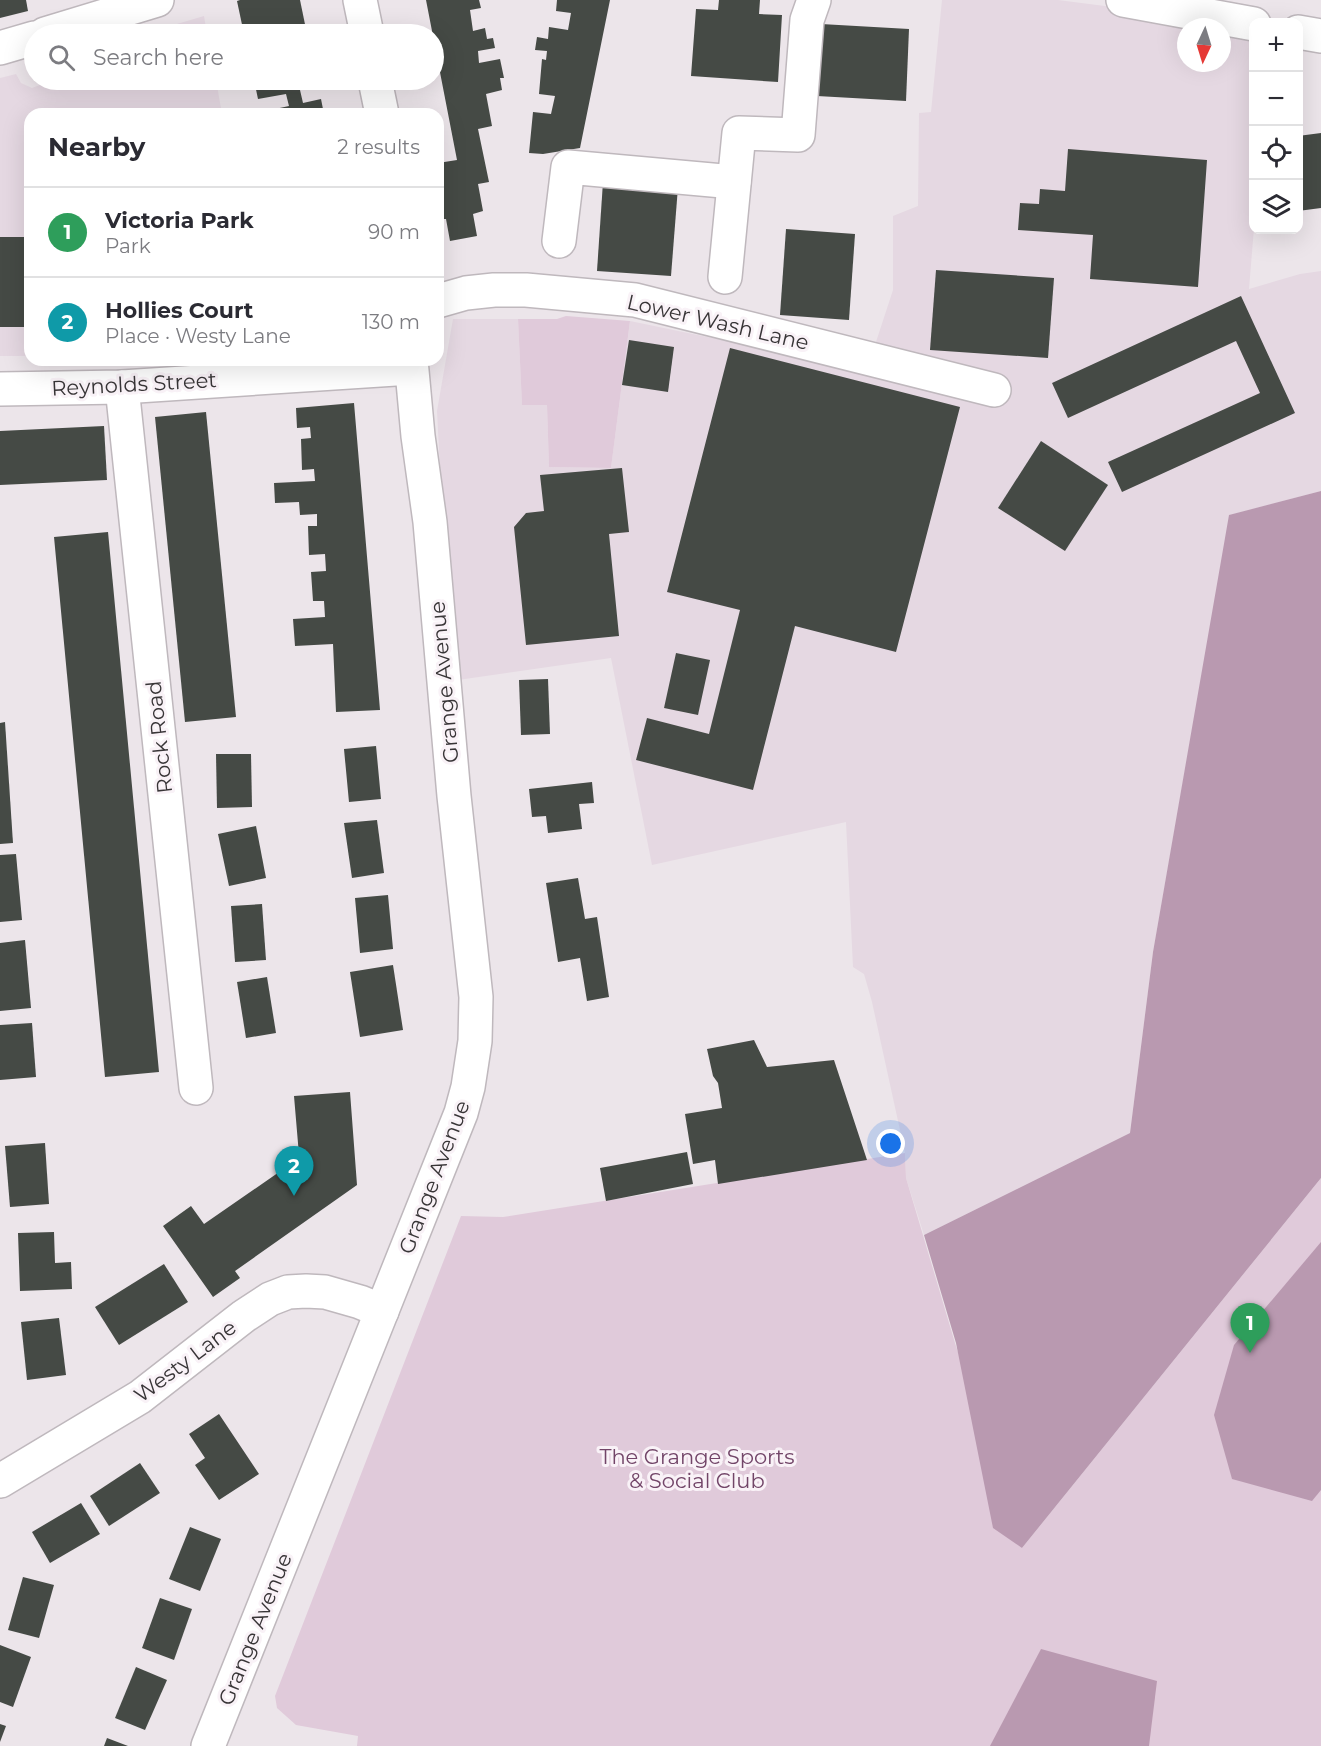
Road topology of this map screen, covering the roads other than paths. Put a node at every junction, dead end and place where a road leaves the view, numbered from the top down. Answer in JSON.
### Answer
{"nodes":[{"id":1,"x":157,"y":0,"type":"edge"},
{"id":2,"x":360,"y":0,"type":"edge"},
{"id":3,"x":814,"y":0,"type":"edge"},
{"id":4,"x":1123,"y":0,"type":"edge"},
{"id":5,"x":1249,"y":23,"type":"edge"},
{"id":6,"x":78,"y":24,"type":"edge"},
{"id":7,"x":365,"y":24,"type":"edge"},
{"id":8,"x":1303,"y":33,"type":"edge"},
{"id":9,"x":1321,"y":36,"type":"edge"},
{"id":10,"x":24,"y":41,"type":"edge"},
{"id":11,"x":0,"y":48,"type":"edge"},
{"id":12,"x":377,"y":90,"type":"edge"},
{"id":13,"x":381,"y":108,"type":"edge"},
{"id":14,"x":734,"y":182,"type":"junction"},
{"id":15,"x":559,"y":241,"type":"dead end"},
{"id":16,"x":725,"y":277,"type":"dead end"},
{"id":17,"x":444,"y":299,"type":"edge"},
{"id":18,"x":386,"y":366,"type":"edge"},
{"id":19,"x":411,"y":366,"type":"edge"},
{"id":20,"x":122,"y":387,"type":"junction"},
{"id":21,"x":0,"y":389,"type":"edge"},
{"id":22,"x":994,"y":390,"type":"dead end"},
{"id":23,"x":196,"y":1088,"type":"dead end"},
{"id":24,"x":382,"y":1311,"type":"junction"},
{"id":25,"x":0,"y":1481,"type":"edge"},
{"id":26,"x":208,"y":1746,"type":"edge"}],
"edges":[{"from":1,"to":6,"type":"main road"},
{"from":2,"to":7,"type":"main road"},
{"from":3,"to":14,"type":"main road"},
{"from":4,"to":5,"type":"main road"},
{"from":8,"to":9,"type":"main road"},
{"from":10,"to":11,"type":"main road"},
{"from":12,"to":13,"type":"main road"},
{"from":14,"to":15,"type":"main road"},
{"from":14,"to":16,"type":"main road"},
{"from":17,"to":22,"type":"main road","name":"Lower Wash Lane"},
{"from":18,"to":20,"type":"main road","name":"Reynolds Street"},
{"from":19,"to":24,"type":"main road","name":"Grange Avenue"},
{"from":20,"to":21,"type":"main road","name":"Reynolds Street"},
{"from":20,"to":23,"type":"main road","name":"Rock Road"},
{"from":24,"to":25,"type":"main road","name":"Westy Lane"},
{"from":24,"to":26,"type":"main road","name":"Grange Avenue"}]}
